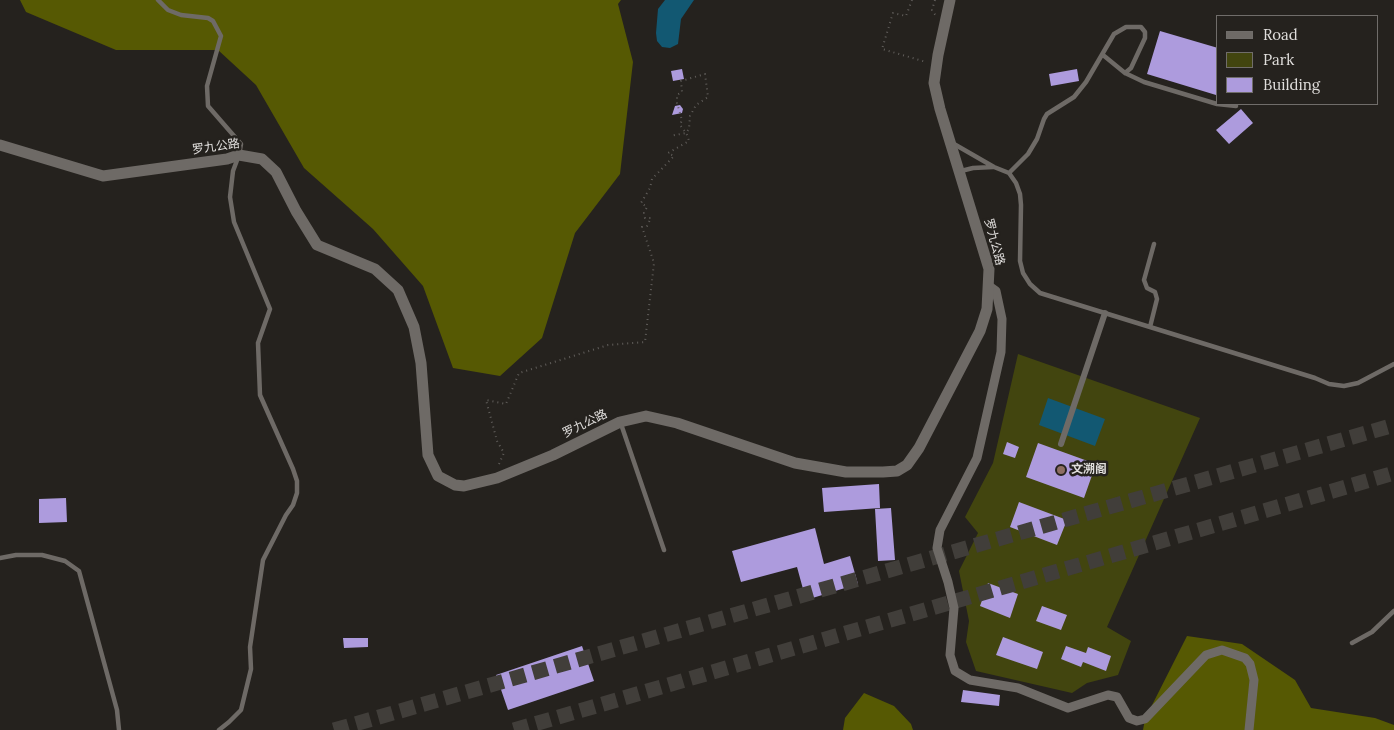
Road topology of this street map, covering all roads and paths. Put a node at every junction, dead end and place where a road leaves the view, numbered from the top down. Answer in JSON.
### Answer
{"nodes":[{"id":1,"x":158,"y":0,"type":"edge"},
{"id":2,"x":912,"y":0,"type":"edge"},
{"id":3,"x":950,"y":0,"type":"edge"},
{"id":4,"x":1103,"y":55,"type":"junction"},
{"id":5,"x":931,"y":63,"type":"dead end"},
{"id":6,"x":1125,"y":73,"type":"junction"},
{"id":7,"x":1216,"y":104,"type":"edge"},
{"id":8,"x":1226,"y":105,"type":"edge"},
{"id":9,"x":1236,"y":106,"type":"dead end"},
{"id":10,"x":686,"y":133,"type":"junction"},
{"id":11,"x":670,"y":136,"type":"dead end"},
{"id":12,"x":950,"y":142,"type":"junction"},
{"id":13,"x":0,"y":145,"type":"edge"},
{"id":14,"x":239,"y":155,"type":"junction"},
{"id":15,"x":994,"y":167,"type":"junction"},
{"id":16,"x":959,"y":172,"type":"junction"},
{"id":17,"x":1009,"y":173,"type":"junction"},
{"id":18,"x":1154,"y":244,"type":"dead end"},
{"id":19,"x":988,"y":286,"type":"junction"},
{"id":20,"x":1105,"y":313,"type":"junction"},
{"id":21,"x":1150,"y":327,"type":"junction"},
{"id":22,"x":1394,"y":364,"type":"edge"},
{"id":23,"x":620,"y":422,"type":"junction"},
{"id":24,"x":1062,"y":442,"type":"dead end"},
{"id":25,"x":497,"y":478,"type":"junction"},
{"id":26,"x":664,"y":550,"type":"dead end"},
{"id":27,"x":0,"y":558,"type":"edge"},
{"id":28,"x":1394,"y":611,"type":"edge"},
{"id":29,"x":1352,"y":643,"type":"dead end"},
{"id":30,"x":120,"y":730,"type":"edge"},
{"id":31,"x":219,"y":730,"type":"edge"},
{"id":32,"x":1249,"y":730,"type":"edge"}],
"edges":[{"from":1,"to":14,"type":"lane"},
{"from":2,"to":5,"type":"path"},
{"from":3,"to":12,"type":"street","name":"罗九公路"},
{"from":4,"to":6,"type":"lane"},
{"from":4,"to":6,"type":"lane"},
{"from":4,"to":17,"type":"lane"},
{"from":6,"to":7,"type":"lane"},
{"from":8,"to":9,"type":"lane"},
{"from":10,"to":10,"type":"path"},
{"from":10,"to":11,"type":"path"},
{"from":10,"to":25,"type":"path"},
{"from":12,"to":15,"type":"lane"},
{"from":12,"to":16,"type":"street","name":"罗九公路"},
{"from":13,"to":14,"type":"street","name":"罗九公路"},
{"from":14,"to":25,"type":"street","name":"罗九公路"},
{"from":14,"to":31,"type":"lane"},
{"from":15,"to":16,"type":"lane"},
{"from":15,"to":17,"type":"lane"},
{"from":16,"to":19,"type":"street","name":"罗九公路"},
{"from":17,"to":20,"type":"lane"},
{"from":18,"to":21,"type":"lane"},
{"from":19,"to":23,"type":"street","name":"罗九公路"},
{"from":19,"to":32,"type":"street"},
{"from":20,"to":21,"type":"lane"},
{"from":20,"to":24,"type":"street"},
{"from":21,"to":22,"type":"lane"},
{"from":23,"to":25,"type":"street","name":"罗九公路"},
{"from":23,"to":26,"type":"lane"},
{"from":27,"to":30,"type":"lane"},
{"from":28,"to":29,"type":"lane"}]}
